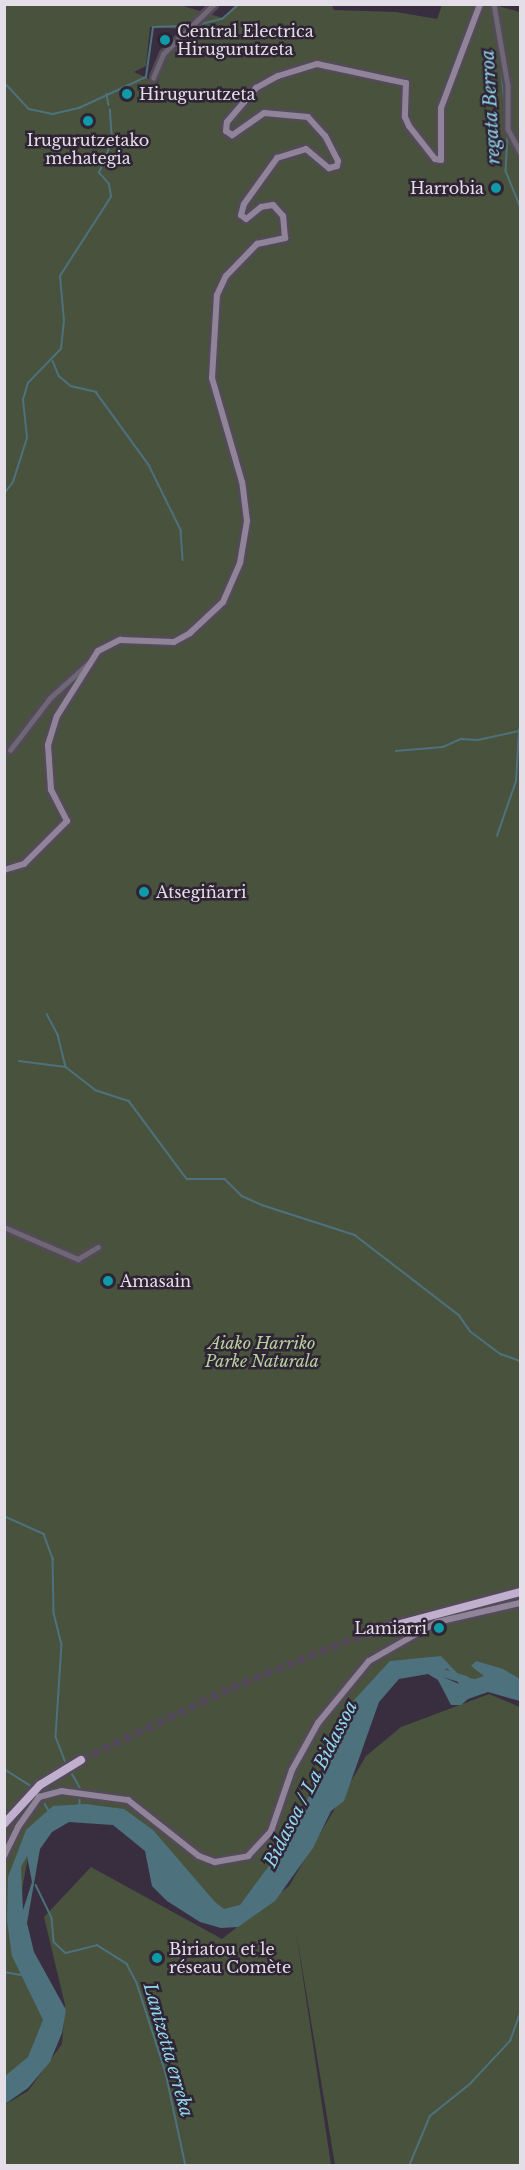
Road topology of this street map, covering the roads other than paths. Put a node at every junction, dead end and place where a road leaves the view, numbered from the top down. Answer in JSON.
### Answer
{"nodes":[{"id":1,"x":214,"y":4,"type":"edge"},
{"id":2,"x":480,"y":4,"type":"edge"},
{"id":3,"x":494,"y":4,"type":"edge"},
{"id":4,"x":153,"y":78,"type":"dead end"},
{"id":5,"x":520,"y":152,"type":"edge"},
{"id":6,"x":91,"y":661,"type":"junction"},
{"id":7,"x":10,"y":750,"type":"dead end"},
{"id":8,"x":4,"y":870,"type":"edge"},
{"id":9,"x":4,"y":1227,"type":"edge"},
{"id":10,"x":98,"y":1247,"type":"dead end"},
{"id":11,"x":520,"y":1592,"type":"edge"},
{"id":12,"x":520,"y":1603,"type":"edge"},
{"id":13,"x":370,"y":1632,"type":"tunnel mouth"},
{"id":14,"x":78,"y":1762,"type":"tunnel mouth"},
{"id":15,"x":4,"y":1824,"type":"edge"},
{"id":16,"x":4,"y":1856,"type":"edge"}],
"edges":[{"from":1,"to":4,"type":"street"},
{"from":2,"to":6,"type":"street"},
{"from":3,"to":5,"type":"street"},
{"from":6,"to":7,"type":"street"},
{"from":6,"to":8,"type":"street"},
{"from":9,"to":10,"type":"street"},
{"from":11,"to":13,"type":"highway"},
{"from":12,"to":16,"type":"street"},
{"from":14,"to":15,"type":"highway"}]}
